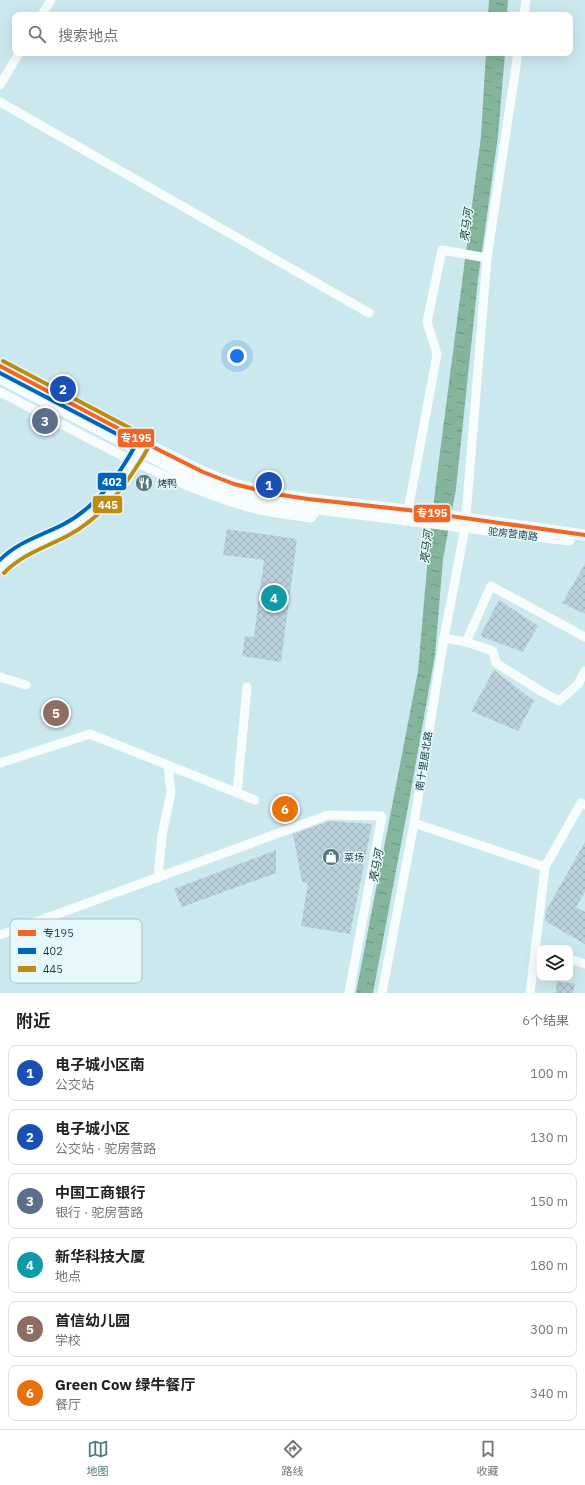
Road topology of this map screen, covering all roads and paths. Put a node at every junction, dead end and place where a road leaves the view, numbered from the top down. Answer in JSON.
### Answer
{"nodes":[{"id":1,"x":51,"y":0,"type":"edge"},
{"id":2,"x":526,"y":0,"type":"edge"},
{"id":3,"x":44,"y":12,"type":"edge"},
{"id":4,"x":524,"y":12,"type":"edge"},
{"id":5,"x":17,"y":56,"type":"edge"},
{"id":6,"x":518,"y":56,"type":"edge"},
{"id":7,"x":0,"y":85,"type":"edge"},
{"id":8,"x":0,"y":102,"type":"edge"},
{"id":9,"x":487,"y":258,"type":"junction"},
{"id":10,"x":369,"y":313,"type":"dead end"},
{"id":11,"x":0,"y":366,"type":"edge"},
{"id":12,"x":0,"y":378,"type":"edge"},
{"id":13,"x":0,"y":392,"type":"edge"},
{"id":14,"x":139,"y":451,"type":"junction"},
{"id":15,"x":407,"y":515,"type":"junction"},
{"id":16,"x":466,"y":523,"type":"junction"},
{"id":17,"x":585,"y":535,"type":"edge"},
{"id":18,"x":585,"y":542,"type":"edge"},
{"id":19,"x":0,"y":569,"type":"edge"},
{"id":20,"x":585,"y":637,"type":"edge"},
{"id":21,"x":444,"y":638,"type":"junction"},
{"id":22,"x":466,"y":642,"type":"junction"},
{"id":23,"x":585,"y":671,"type":"edge"},
{"id":24,"x":0,"y":676,"type":"edge"},
{"id":25,"x":26,"y":685,"type":"dead end"},
{"id":26,"x":247,"y":687,"type":"dead end"},
{"id":27,"x":0,"y":763,"type":"edge"},
{"id":28,"x":168,"y":765,"type":"junction"},
{"id":29,"x":237,"y":793,"type":"junction"},
{"id":30,"x":255,"y":800,"type":"dead end"},
{"id":31,"x":585,"y":805,"type":"edge"},
{"id":32,"x":414,"y":823,"type":"junction"},
{"id":33,"x":545,"y":867,"type":"junction"},
{"id":34,"x":158,"y":878,"type":"junction"},
{"id":35,"x":42,"y":919,"type":"edge"},
{"id":36,"x":10,"y":930,"type":"edge"},
{"id":37,"x":0,"y":934,"type":"edge"},
{"id":38,"x":537,"y":945,"type":"edge"},
{"id":39,"x":537,"y":948,"type":"edge"},
{"id":40,"x":573,"y":960,"type":"edge"},
{"id":41,"x":585,"y":964,"type":"edge"},
{"id":42,"x":349,"y":993,"type":"edge"},
{"id":43,"x":382,"y":993,"type":"edge"},
{"id":44,"x":530,"y":993,"type":"edge"}],
"edges":[{"from":1,"to":3,"type":"street"},
{"from":2,"to":4,"type":"street"},
{"from":5,"to":7,"type":"street"},
{"from":6,"to":9,"type":"street","name":"南十里居北路"},
{"from":8,"to":10,"type":"street"},
{"from":9,"to":15,"type":"street"},
{"from":9,"to":16,"type":"street","name":"南十里居北路"},
{"from":11,"to":14,"type":"street"},
{"from":12,"to":14,"type":"street"},
{"from":13,"to":14,"type":"street"},
{"from":14,"to":15,"type":"street"},
{"from":14,"to":15,"type":"street"},
{"from":14,"to":19,"type":"street"},
{"from":15,"to":16,"type":"street"},
{"from":16,"to":17,"type":"street","name":"驼房营南路"},
{"from":16,"to":18,"type":"street","name":"驼房营南路"},
{"from":16,"to":21,"type":"street","name":"南十里居北路"},
{"from":20,"to":22,"type":"street"},
{"from":21,"to":22,"type":"street"},
{"from":21,"to":32,"type":"street","name":"南十里居北路"},
{"from":22,"to":23,"type":"street"},
{"from":24,"to":25,"type":"street"},
{"from":26,"to":29,"type":"street"},
{"from":27,"to":28,"type":"street"},
{"from":28,"to":29,"type":"street"},
{"from":28,"to":34,"type":"street"},
{"from":29,"to":30,"type":"street"},
{"from":31,"to":33,"type":"street"},
{"from":32,"to":33,"type":"street"},
{"from":32,"to":43,"type":"street","name":"南十里居北路"},
{"from":33,"to":38,"type":"street"},
{"from":34,"to":35,"type":"street"},
{"from":34,"to":42,"type":"street"},
{"from":36,"to":37,"type":"street"},
{"from":39,"to":44,"type":"street"},
{"from":40,"to":41,"type":"street"}]}
